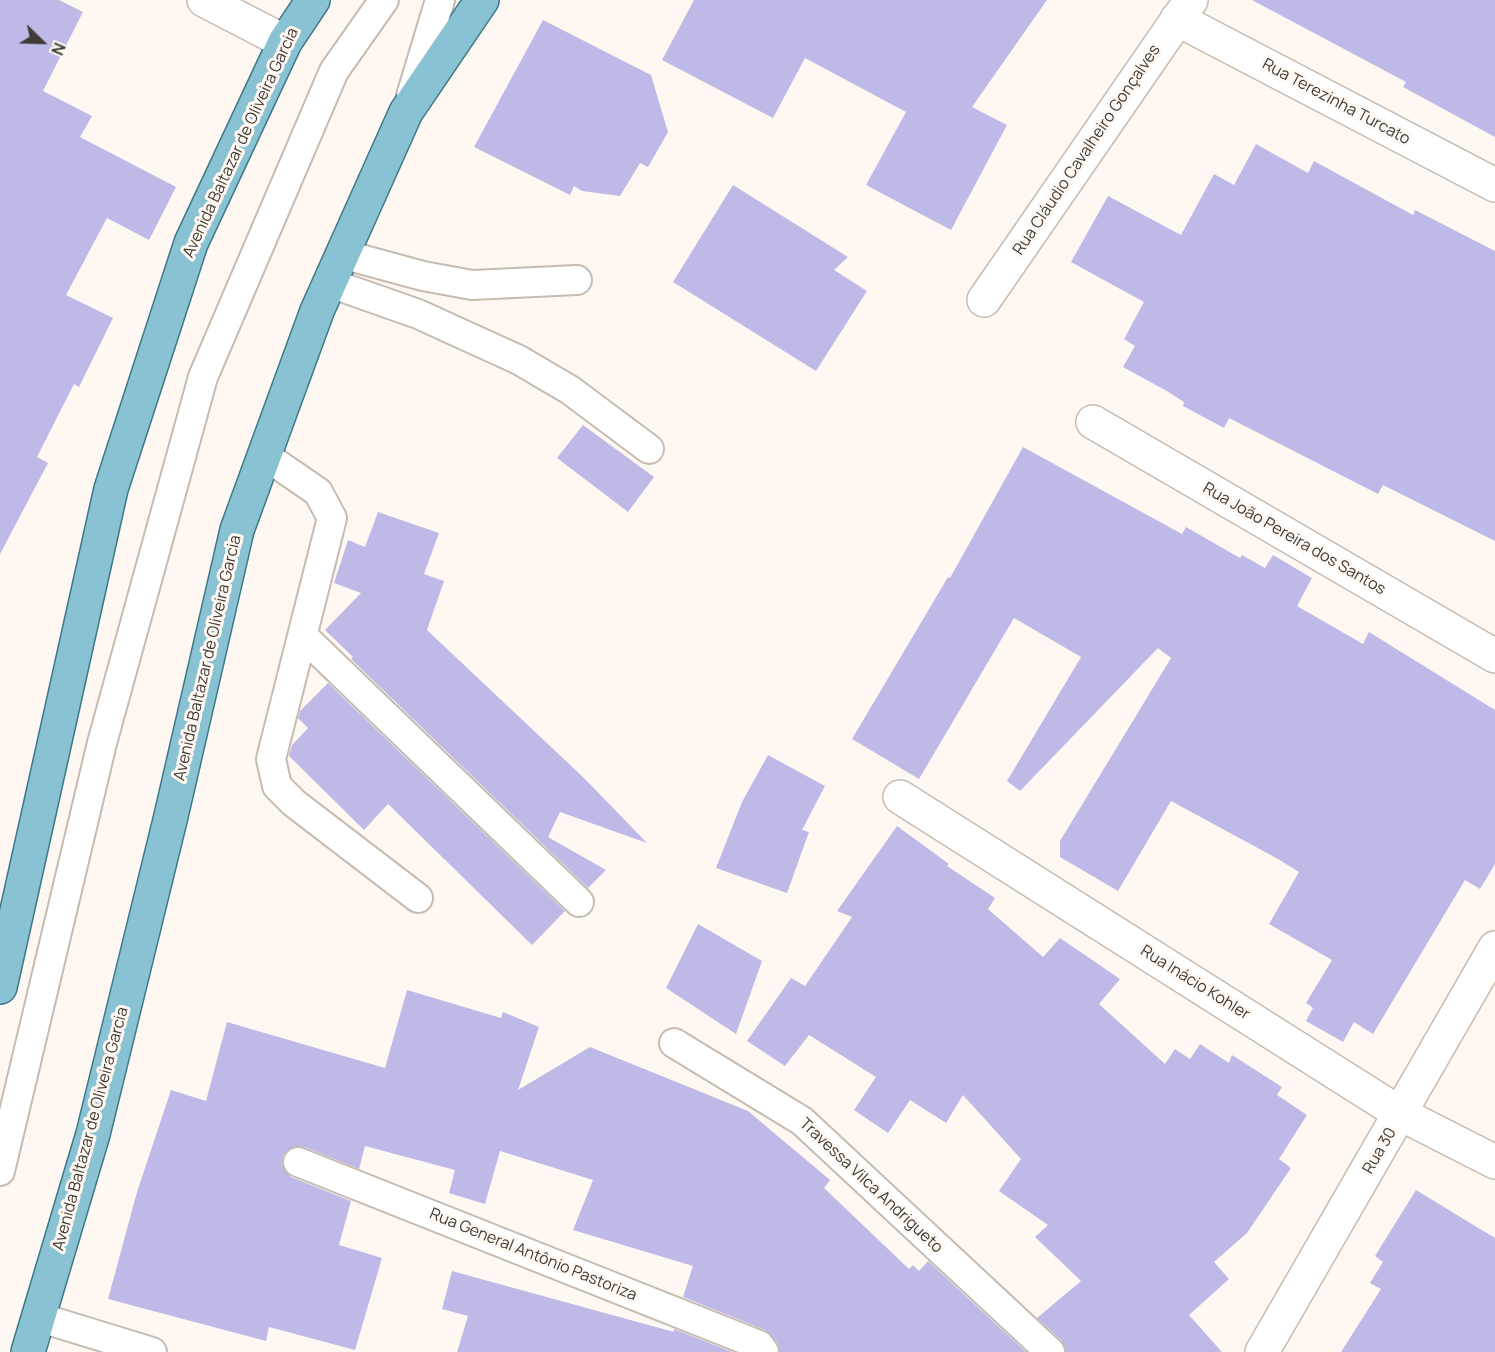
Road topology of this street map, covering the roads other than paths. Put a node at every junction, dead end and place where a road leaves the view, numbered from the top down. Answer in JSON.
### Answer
{"nodes":[{"id":1,"x":204,"y":0,"type":"edge"},
{"id":2,"x":313,"y":0,"type":"edge"},
{"id":3,"x":331,"y":0,"type":"edge"},
{"id":4,"x":384,"y":0,"type":"edge"},
{"id":5,"x":440,"y":0,"type":"edge"},
{"id":6,"x":482,"y":0,"type":"edge"},
{"id":7,"x":1184,"y":10,"type":"edge"},
{"id":8,"x":285,"y":42,"type":"junction"},
{"id":9,"x":406,"y":112,"type":"junction"},
{"id":10,"x":1495,"y":185,"type":"edge"},
{"id":11,"x":336,"y":268,"type":"junction"},
{"id":12,"x":577,"y":280,"type":"dead end"},
{"id":13,"x":984,"y":300,"type":"dead end"},
{"id":14,"x":1093,"y":422,"type":"dead end"},
{"id":15,"x":649,"y":449,"type":"dead end"},
{"id":16,"x":264,"y":455,"type":"junction"},
{"id":17,"x":303,"y":636,"type":"junction"},
{"id":18,"x":1495,"y":656,"type":"edge"},
{"id":19,"x":900,"y":797,"type":"dead end"},
{"id":20,"x":418,"y":898,"type":"dead end"},
{"id":21,"x":579,"y":902,"type":"dead end"},
{"id":22,"x":1495,"y":948,"type":"edge"},
{"id":23,"x":0,"y":987,"type":"edge"},
{"id":24,"x":674,"y":1043,"type":"dead end"},
{"id":25,"x":1401,"y":1114,"type":"junction"},
{"id":26,"x":298,"y":1162,"type":"dead end"},
{"id":27,"x":1495,"y":1162,"type":"edge"},
{"id":28,"x":0,"y":1171,"type":"edge"},
{"id":29,"x":38,"y":1317,"type":"junction"},
{"id":30,"x":28,"y":1352,"type":"edge"},
{"id":31,"x":152,"y":1352,"type":"edge"},
{"id":32,"x":764,"y":1352,"type":"edge"},
{"id":33,"x":1050,"y":1352,"type":"edge"},
{"id":34,"x":1262,"y":1352,"type":"edge"}],
"edges":[{"from":1,"to":8,"type":"street"},
{"from":2,"to":8,"type":"main road","name":"Avenida Baltazar de Oliveira Garcia"},
{"from":3,"to":8,"type":"lane"},
{"from":4,"to":28,"type":"lane"},
{"from":5,"to":9,"type":"lane"},
{"from":6,"to":9,"type":"main road","name":"Avenida Baltazar de Oliveira Garcia"},
{"from":7,"to":10,"type":"street","name":"Rua Terezinha Turcato"},
{"from":7,"to":13,"type":"street","name":"Rua Cláudio Cavalheiro Gonçalves"},
{"from":8,"to":23,"type":"main road","name":"Avenida Baltazar de Oliveira Garcia"},
{"from":9,"to":11,"type":"main road","name":"Avenida Baltazar de Oliveira Garcia"},
{"from":11,"to":12,"type":"lane"},
{"from":11,"to":15,"type":"lane"},
{"from":11,"to":16,"type":"main road","name":"Avenida Baltazar de Oliveira Garcia"},
{"from":14,"to":18,"type":"street","name":"Rua João Pereira dos Santos"},
{"from":16,"to":17,"type":"lane"},
{"from":16,"to":29,"type":"main road","name":"Avenida Baltazar de Oliveira Garcia"},
{"from":17,"to":20,"type":"lane"},
{"from":17,"to":21,"type":"lane"},
{"from":19,"to":25,"type":"street","name":"Rua Inácio Kohler"},
{"from":22,"to":25,"type":"street","name":"Rua 30"},
{"from":24,"to":33,"type":"lane","name":"Travessa Vilca Andrigueto"},
{"from":25,"to":27,"type":"street","name":"Rua Inácio Kohler"},
{"from":25,"to":34,"type":"street","name":"Rua 30"},
{"from":26,"to":32,"type":"lane","name":"Rua General Antônio Pastoriza"},
{"from":29,"to":30,"type":"main road","name":"Avenida Baltazar de Oliveira Garcia"},
{"from":29,"to":31,"type":"lane"}]}
